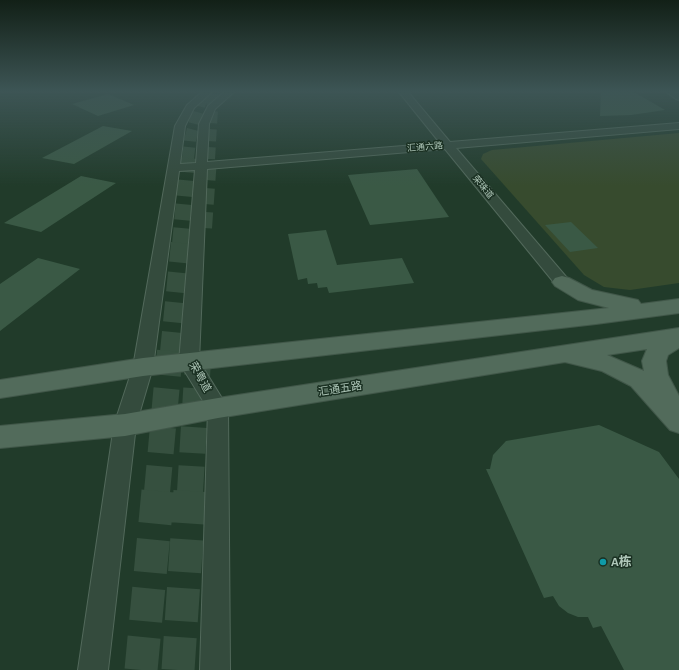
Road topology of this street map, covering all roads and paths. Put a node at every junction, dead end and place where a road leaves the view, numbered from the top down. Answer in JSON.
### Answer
{"nodes":[{"id":1,"x":181,"y":123,"type":"edge"},
{"id":2,"x":206,"y":123,"type":"edge"},
{"id":3,"x":429,"y":123,"type":"edge"},
{"id":4,"x":678,"y":126,"type":"edge"},
{"id":5,"x":447,"y":145,"type":"junction"},
{"id":6,"x":202,"y":165,"type":"junction"},
{"id":7,"x":174,"y":168,"type":"junction"},
{"id":8,"x":562,"y":282,"type":"junction"},
{"id":9,"x":673,"y":306,"type":"edge"},
{"id":10,"x":535,"y":323,"type":"junction"},
{"id":11,"x":679,"y":337,"type":"edge"},
{"id":12,"x":558,"y":354,"type":"junction"},
{"id":13,"x":189,"y":362,"type":"junction"},
{"id":14,"x":143,"y":368,"type":"junction"},
{"id":15,"x":0,"y":389,"type":"edge"},
{"id":16,"x":218,"y":408,"type":"junction"},
{"id":17,"x":679,"y":422,"type":"edge"},
{"id":18,"x":125,"y":425,"type":"junction"},
{"id":19,"x":0,"y":437,"type":"edge"},
{"id":20,"x":93,"y":670,"type":"edge"},
{"id":21,"x":215,"y":670,"type":"edge"}],
"edges":[{"from":1,"to":7,"type":"street"},
{"from":2,"to":6,"type":"street","name":"荣粤道"},
{"from":3,"to":5,"type":"street","name":"荣珠道"},
{"from":4,"to":5,"type":"street","name":"汇通六路"},
{"from":5,"to":6,"type":"street","name":"汇通六路"},
{"from":5,"to":8,"type":"street","name":"荣珠道"},
{"from":6,"to":7,"type":"street","name":"汇通六路"},
{"from":6,"to":13,"type":"street","name":"荣粤道"},
{"from":7,"to":14,"type":"street"},
{"from":8,"to":9,"type":"main road"},
{"from":8,"to":10,"type":"main road"},
{"from":9,"to":10,"type":"main road"},
{"from":10,"to":13,"type":"main road"},
{"from":11,"to":12,"type":"main road","name":"汇通五路"},
{"from":11,"to":17,"type":"main road"},
{"from":12,"to":16,"type":"main road","name":"汇通五路"},
{"from":12,"to":17,"type":"main road"},
{"from":13,"to":14,"type":"main road"},
{"from":13,"to":16,"type":"street","name":"荣粤道"},
{"from":14,"to":15,"type":"main road"},
{"from":14,"to":18,"type":"street"},
{"from":16,"to":18,"type":"main road","name":"汇通五路"},
{"from":16,"to":21,"type":"street"},
{"from":18,"to":19,"type":"main road","name":"汇通五路"},
{"from":18,"to":20,"type":"street"}]}
